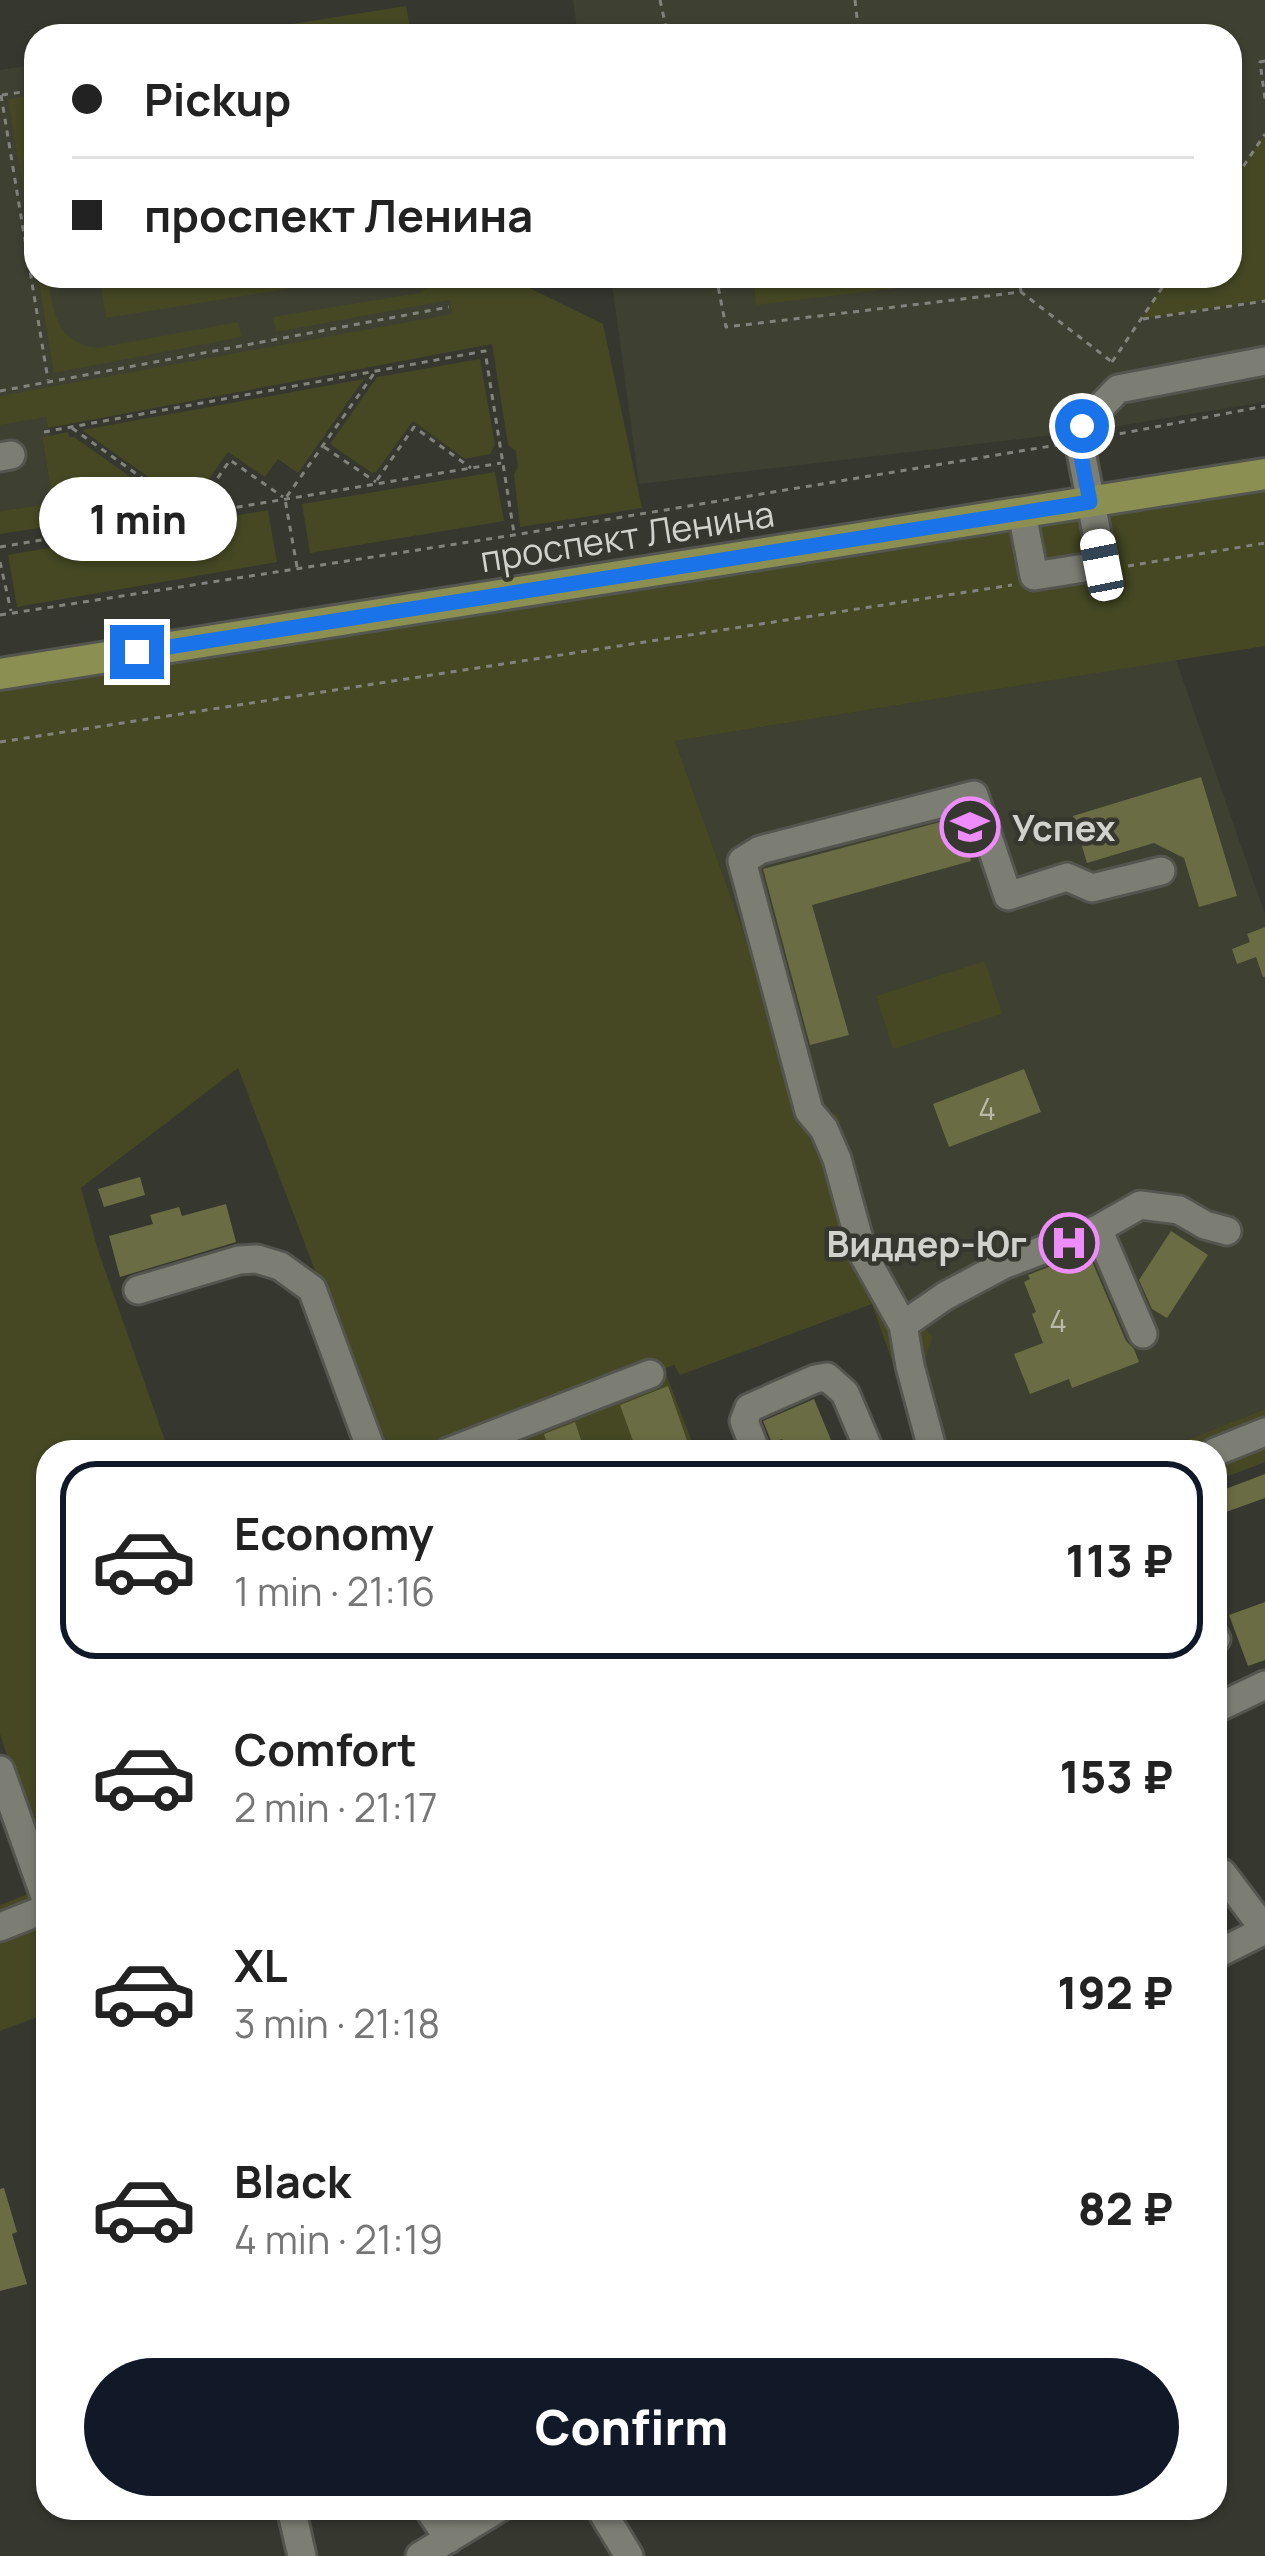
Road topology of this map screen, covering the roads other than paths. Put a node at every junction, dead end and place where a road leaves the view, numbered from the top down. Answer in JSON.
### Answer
{"nodes":[{"id":1,"x":1265,"y":361,"type":"edge"},
{"id":2,"x":1265,"y":474,"type":"edge"},
{"id":3,"x":1090,"y":502,"type":"junction"},
{"id":4,"x":1022,"y":513,"type":"junction"},
{"id":5,"x":0,"y":674,"type":"edge"},
{"id":6,"x":1162,"y":871,"type":"dead end"},
{"id":7,"x":1099,"y":1229,"type":"junction"},
{"id":8,"x":1228,"y":1231,"type":"dead end"},
{"id":9,"x":138,"y":1290,"type":"dead end"},
{"id":10,"x":903,"y":1325,"type":"junction"},
{"id":11,"x":1143,"y":1334,"type":"dead end"},
{"id":12,"x":650,"y":1374,"type":"dead end"},
{"id":13,"x":1265,"y":1432,"type":"edge"},
{"id":14,"x":368,"y":1440,"type":"edge"},
{"id":15,"x":479,"y":1440,"type":"edge"},
{"id":16,"x":751,"y":1440,"type":"edge"},
{"id":17,"x":865,"y":1440,"type":"edge"},
{"id":18,"x":930,"y":1440,"type":"edge"},
{"id":19,"x":1227,"y":1448,"type":"edge"},
{"id":20,"x":1265,"y":1685,"type":"edge"},
{"id":21,"x":1227,"y":1702,"type":"edge"},
{"id":22,"x":0,"y":1770,"type":"edge"},
{"id":23,"x":36,"y":1873,"type":"edge"},
{"id":24,"x":1227,"y":1880,"type":"edge"},
{"id":25,"x":36,"y":1912,"type":"edge"},
{"id":26,"x":0,"y":1927,"type":"edge"},
{"id":27,"x":1265,"y":1930,"type":"edge"},
{"id":28,"x":1227,"y":1949,"type":"edge"},
{"id":29,"x":294,"y":2520,"type":"edge"},
{"id":30,"x":436,"y":2520,"type":"edge"},
{"id":31,"x":480,"y":2520,"type":"edge"},
{"id":32,"x":606,"y":2520,"type":"edge"},
{"id":33,"x":449,"y":2539,"type":"junction"},
{"id":34,"x":302,"y":2556,"type":"edge"},
{"id":35,"x":419,"y":2556,"type":"edge"},
{"id":36,"x":629,"y":2556,"type":"edge"}],
"edges":[{"from":1,"to":3,"type":"street"},
{"from":2,"to":3,"type":"main road","name":"проспект Ленина"},
{"from":3,"to":4,"type":"main road","name":"проспект Ленина"},
{"from":3,"to":4,"type":"street"},
{"from":4,"to":5,"type":"main road","name":"проспект Ленина"},
{"from":6,"to":10,"type":"street"},
{"from":7,"to":8,"type":"street"},
{"from":7,"to":10,"type":"street"},
{"from":7,"to":11,"type":"street"},
{"from":9,"to":14,"type":"street"},
{"from":10,"to":18,"type":"street"},
{"from":12,"to":15,"type":"street"},
{"from":13,"to":19,"type":"street"},
{"from":16,"to":17,"type":"street"},
{"from":20,"to":21,"type":"street"},
{"from":22,"to":23,"type":"street"},
{"from":24,"to":27,"type":"street"},
{"from":25,"to":26,"type":"street"},
{"from":27,"to":28,"type":"street"},
{"from":29,"to":34,"type":"street"},
{"from":30,"to":33,"type":"street"},
{"from":31,"to":33,"type":"street"},
{"from":32,"to":36,"type":"street"},
{"from":33,"to":35,"type":"street"}]}
